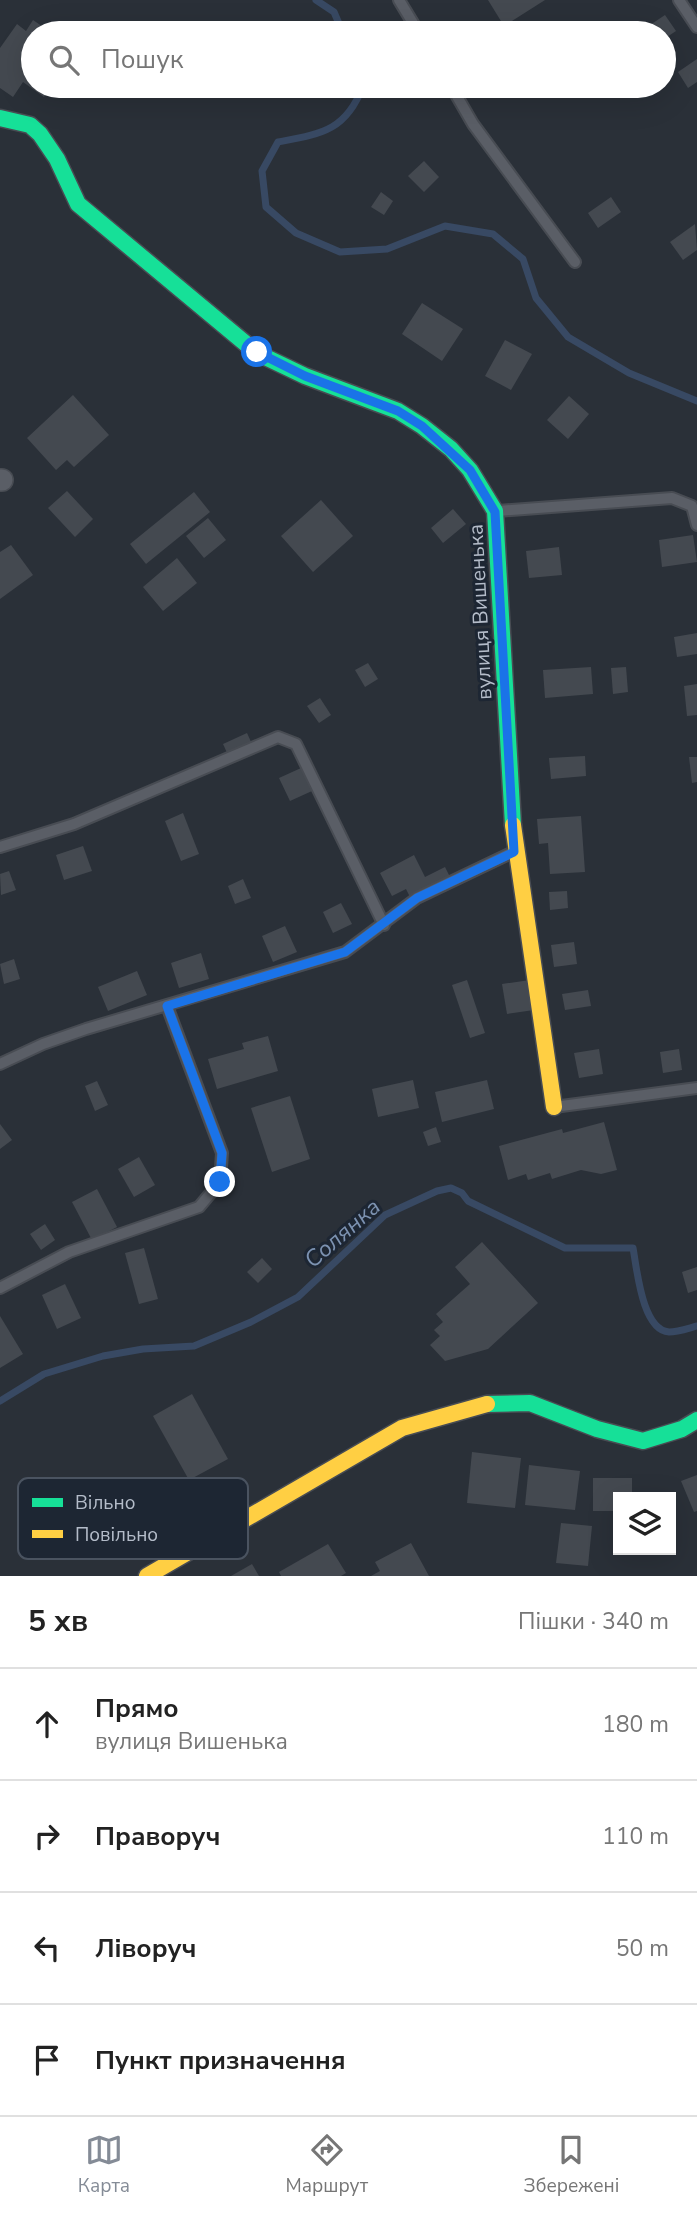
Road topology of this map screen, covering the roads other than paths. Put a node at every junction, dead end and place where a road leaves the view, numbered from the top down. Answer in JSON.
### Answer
{"nodes":[{"id":1,"x":399,"y":0,"type":"edge"},
{"id":2,"x":679,"y":0,"type":"edge"},
{"id":3,"x":412,"y":21,"type":"edge"},
{"id":4,"x":697,"y":27,"type":"edge"},
{"id":5,"x":458,"y":98,"type":"edge"},
{"id":6,"x":0,"y":118,"type":"edge"},
{"id":7,"x":575,"y":262,"type":"dead end"},
{"id":8,"x":495,"y":512,"type":"junction"},
{"id":9,"x":697,"y":525,"type":"edge"},
{"id":10,"x":0,"y":847,"type":"edge"},
{"id":11,"x":514,"y":852,"type":"junction"},
{"id":12,"x":384,"y":925,"type":"junction"},
{"id":13,"x":167,"y":1006,"type":"junction"},
{"id":14,"x":0,"y":1064,"type":"edge"},
{"id":15,"x":697,"y":1088,"type":"edge"},
{"id":16,"x":554,"y":1107,"type":"joint"},
{"id":17,"x":0,"y":1288,"type":"edge"},
{"id":18,"x":697,"y":1420,"type":"edge"},
{"id":19,"x":248,"y":1517,"type":"edge"},
{"id":20,"x":176,"y":1559,"type":"edge"},
{"id":21,"x":147,"y":1576,"type":"edge"}],
"edges":[{"from":1,"to":3,"type":"lane"},
{"from":2,"to":4,"type":"lane"},
{"from":5,"to":7,"type":"lane"},
{"from":6,"to":8,"type":"street","name":"вулиця Вишенька"},
{"from":8,"to":9,"type":"lane"},
{"from":8,"to":11,"type":"street","name":"вулиця Вишенька"},
{"from":10,"to":12,"type":"lane"},
{"from":11,"to":12,"type":"lane"},
{"from":11,"to":16,"type":"street","name":"вулиця Вишенька"},
{"from":12,"to":13,"type":"lane"},
{"from":13,"to":14,"type":"lane"},
{"from":13,"to":17,"type":"lane"},
{"from":15,"to":16,"type":"lane"},
{"from":18,"to":19,"type":"street"},
{"from":20,"to":21,"type":"street"}]}
